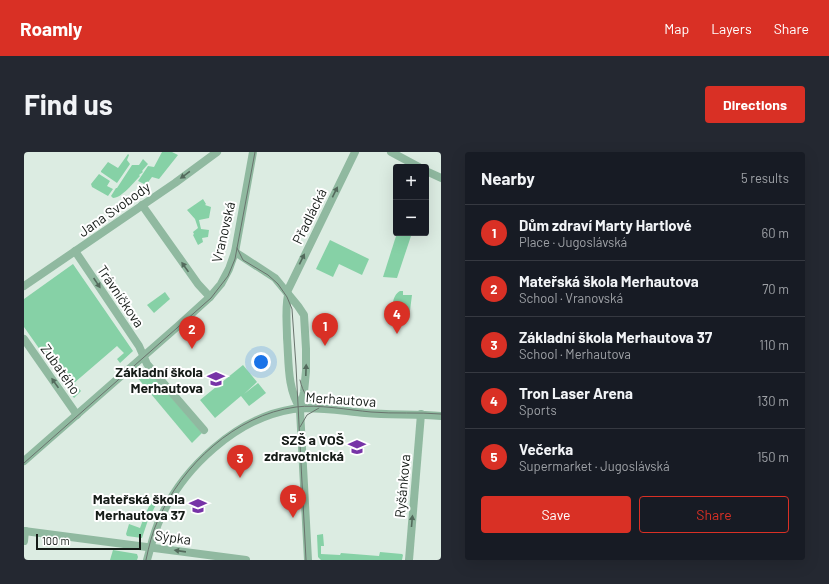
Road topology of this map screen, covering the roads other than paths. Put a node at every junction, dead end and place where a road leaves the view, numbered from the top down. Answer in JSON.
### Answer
{"nodes":[{"id":1,"x":217,"y":152,"type":"edge"},
{"id":2,"x":253,"y":152,"type":"edge"},
{"id":3,"x":355,"y":152,"type":"edge"},
{"id":4,"x":391,"y":152,"type":"edge"},
{"id":5,"x":413,"y":164,"type":"edge"},
{"id":6,"x":429,"y":172,"type":"edge"},
{"id":7,"x":441,"y":178,"type":"edge"},
{"id":8,"x":142,"y":205,"type":"junction"},
{"id":9,"x":75,"y":251,"type":"junction"},
{"id":10,"x":235,"y":252,"type":"junction"},
{"id":11,"x":24,"y":286,"type":"edge"},
{"id":12,"x":287,"y":294,"type":"junction"},
{"id":13,"x":210,"y":297,"type":"junction"},
{"id":14,"x":24,"y":339,"type":"edge"},
{"id":15,"x":144,"y":356,"type":"junction"},
{"id":16,"x":300,"y":408,"type":"junction"},
{"id":17,"x":77,"y":414,"type":"junction"},
{"id":18,"x":421,"y":414,"type":"junction"},
{"id":19,"x":441,"y":416,"type":"edge"},
{"id":20,"x":204,"y":430,"type":"dead end"},
{"id":21,"x":24,"y":461,"type":"edge"},
{"id":22,"x":24,"y":531,"type":"edge"},
{"id":23,"x":24,"y":541,"type":"edge"},
{"id":24,"x":151,"y":547,"type":"junction"},
{"id":25,"x":148,"y":560,"type":"edge"},
{"id":26,"x":246,"y":560,"type":"edge"},
{"id":27,"x":308,"y":560,"type":"edge"},
{"id":28,"x":409,"y":560,"type":"edge"}],
"edges":[{"from":1,"to":8,"type":"street","name":"Jana Svobody","one_way":true},
{"from":2,"to":10,"type":"street","name":"Vranovská"},
{"from":12,"to":3,"type":"street","name":"Přadlácká","one_way":true},
{"from":4,"to":5,"type":"street"},
{"from":6,"to":7,"type":"street"},
{"from":8,"to":9,"type":"street","name":"Jana Svobody"},
{"from":13,"to":8,"type":"street","one_way":true},
{"from":9,"to":11,"type":"street","name":"Jana Svobody"},
{"from":9,"to":15,"type":"street","name":"Trávníčkova","one_way":true},
{"from":10,"to":12,"type":"street"},
{"from":10,"to":13,"type":"street","name":"Vranovská"},
{"from":12,"to":16,"type":"street"},
{"from":16,"to":12,"type":"street","one_way":true},
{"from":13,"to":15,"type":"street","name":"Vranovská"},
{"from":17,"to":14,"type":"street","name":"Zubatého","one_way":true},
{"from":15,"to":17,"type":"street","name":"Vranovská"},
{"from":15,"to":20,"type":"street"},
{"from":16,"to":18,"type":"street","name":"Merhautova"},
{"from":16,"to":24,"type":"street","name":"Merhautova"},
{"from":16,"to":27,"type":"street"},
{"from":17,"to":21,"type":"street","name":"Vranovská"},
{"from":18,"to":19,"type":"street","name":"Merhautova"},
{"from":28,"to":18,"type":"street","name":"Ryšánkova","one_way":true},
{"from":22,"to":23,"type":"street"},
{"from":22,"to":24,"type":"street","name":"Sýpka"},
{"from":24,"to":25,"type":"street","name":"Merhautova"},
{"from":26,"to":24,"type":"street","name":"Sýpka","one_way":true}]}
